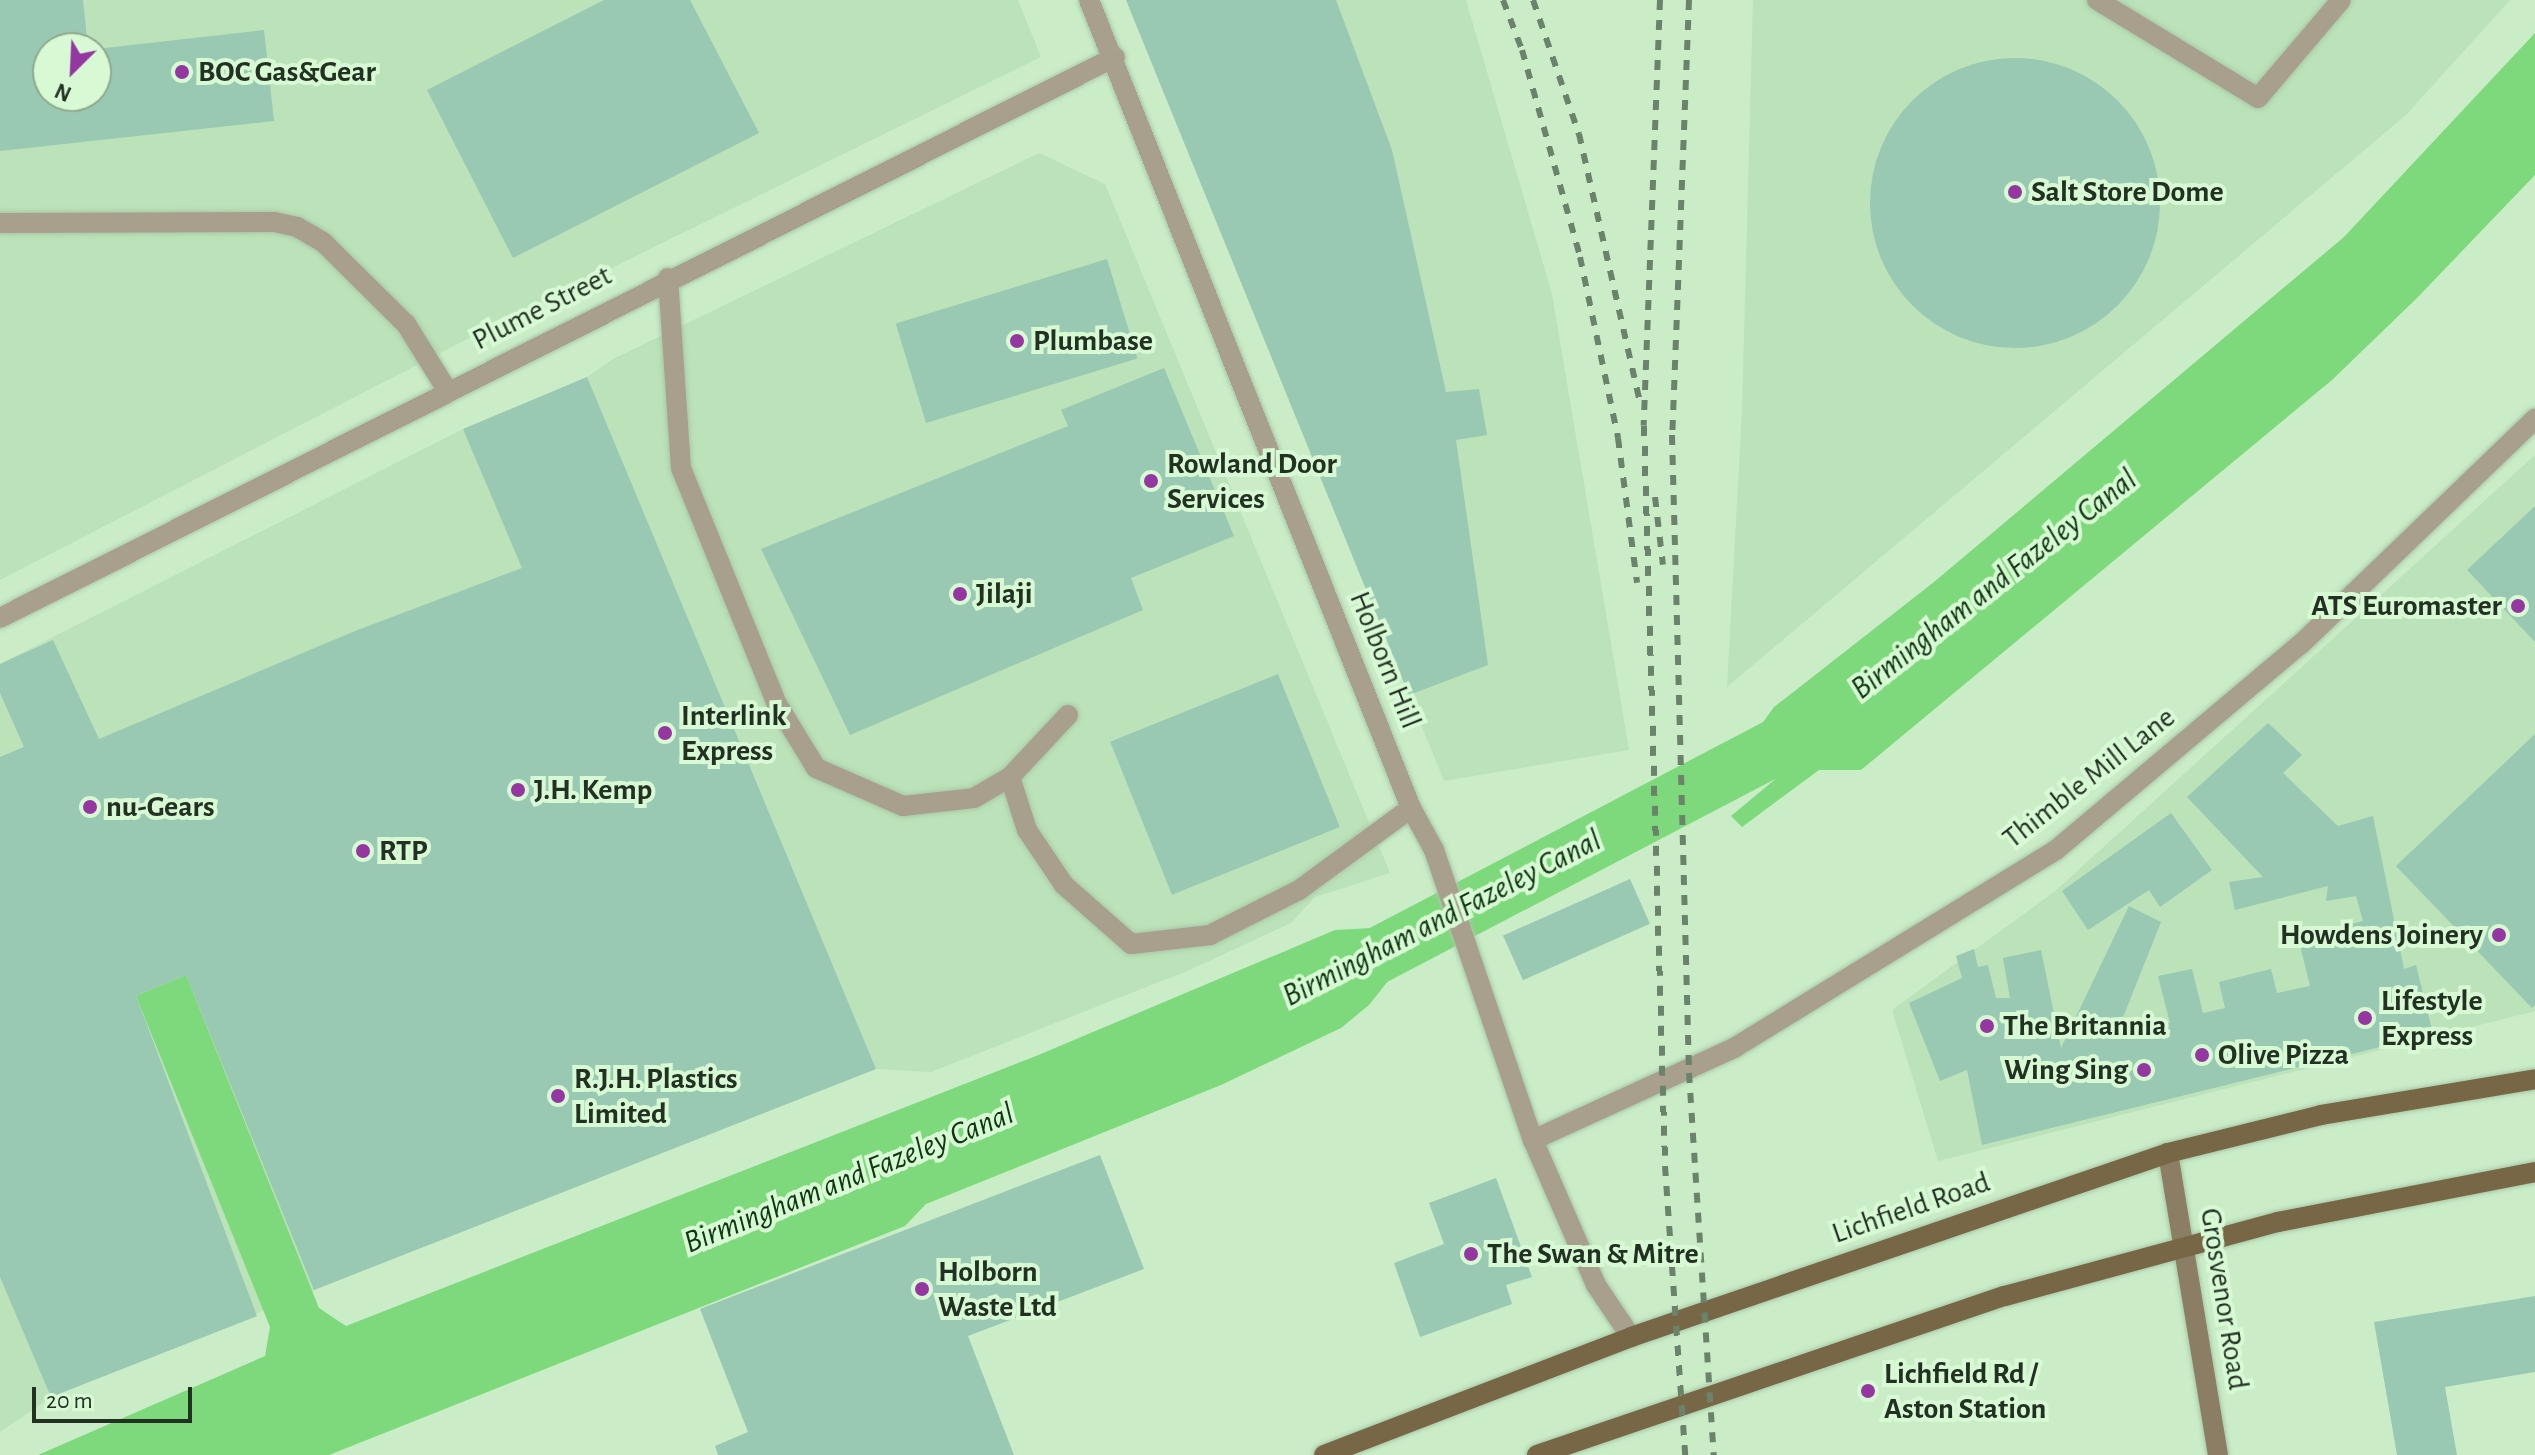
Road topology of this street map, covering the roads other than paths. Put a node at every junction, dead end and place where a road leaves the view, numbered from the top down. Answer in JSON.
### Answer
{"nodes":[{"id":1,"x":1089,"y":0,"type":"edge"},
{"id":2,"x":2097,"y":0,"type":"edge"},
{"id":3,"x":2341,"y":0,"type":"edge"},
{"id":4,"x":1115,"y":57,"type":"junction"},
{"id":5,"x":1,"y":223,"type":"edge"},
{"id":6,"x":668,"y":278,"type":"junction"},
{"id":7,"x":447,"y":390,"type":"junction"},
{"id":8,"x":2535,"y":419,"type":"edge"},
{"id":9,"x":0,"y":618,"type":"edge"},
{"id":10,"x":1068,"y":715,"type":"dead end"},
{"id":11,"x":1010,"y":777,"type":"junction"},
{"id":12,"x":1411,"y":808,"type":"junction"},
{"id":13,"x":2535,"y":1079,"type":"edge"},
{"id":14,"x":1533,"y":1140,"type":"junction"},
{"id":15,"x":2168,"y":1153,"type":"junction"},
{"id":16,"x":2535,"y":1172,"type":"edge"},
{"id":17,"x":2187,"y":1247,"type":"junction"},
{"id":18,"x":1631,"y":1337,"type":"junction"},
{"id":19,"x":1324,"y":1455,"type":"edge"},
{"id":20,"x":1537,"y":1455,"type":"edge"},
{"id":21,"x":2218,"y":1455,"type":"edge"}],
"edges":[{"from":1,"to":4,"type":"street","name":"Holborn Hill"},
{"from":2,"to":3,"type":"street"},
{"from":4,"to":6,"type":"street","name":"Plume Street"},
{"from":4,"to":12,"type":"street","name":"Holborn Hill"},
{"from":5,"to":7,"type":"street"},
{"from":6,"to":7,"type":"street","name":"Plume Street"},
{"from":6,"to":11,"type":"street"},
{"from":7,"to":9,"type":"street","name":"Plume Street"},
{"from":8,"to":14,"type":"street","name":"Thimble Mill Lane"},
{"from":10,"to":11,"type":"street"},
{"from":11,"to":12,"type":"street"},
{"from":12,"to":14,"type":"street","name":"Holborn Hill"},
{"from":13,"to":15,"type":"main road","name":"Lichfield Road"},
{"from":14,"to":18,"type":"street","name":"Holborn Hill"},
{"from":15,"to":17,"type":"main road","name":"Grosvenor Road"},
{"from":15,"to":18,"type":"main road","name":"Lichfield Road"},
{"from":16,"to":17,"type":"main road"},
{"from":17,"to":20,"type":"main road"},
{"from":17,"to":21,"type":"main road","name":"Grosvenor Road"},
{"from":18,"to":19,"type":"main road","name":"Lichfield Road"}]}
